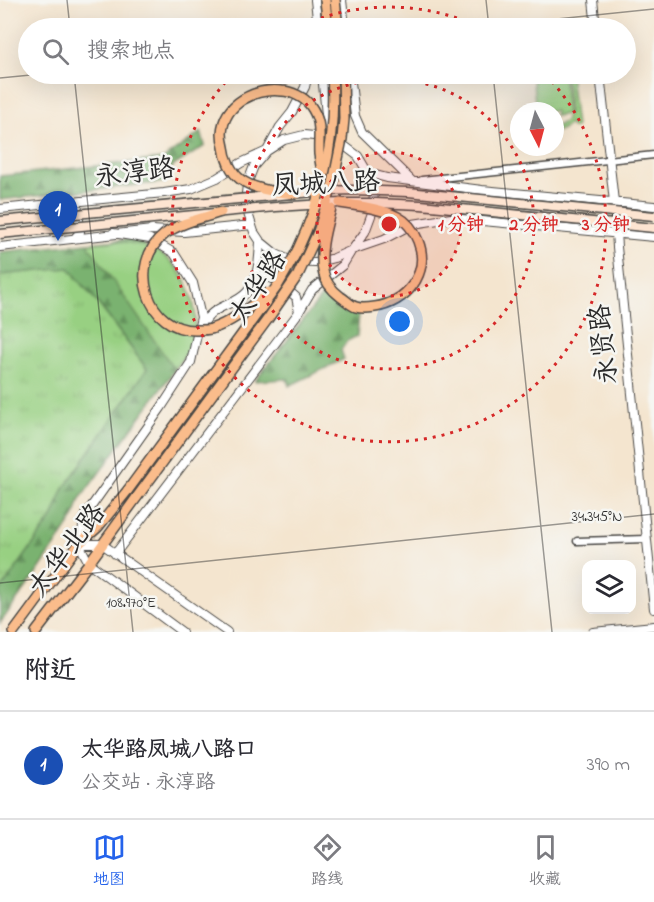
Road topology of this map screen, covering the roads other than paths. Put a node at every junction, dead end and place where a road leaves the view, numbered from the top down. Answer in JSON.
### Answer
{"nodes":[{"id":1,"x":315,"y":0,"type":"edge"},
{"id":2,"x":325,"y":0,"type":"edge"},
{"id":3,"x":335,"y":0,"type":"edge"},
{"id":4,"x":342,"y":0,"type":"edge"},
{"id":5,"x":592,"y":0,"type":"edge"},
{"id":6,"x":316,"y":18,"type":"edge"},
{"id":7,"x":327,"y":18,"type":"edge"},
{"id":8,"x":337,"y":18,"type":"edge"},
{"id":9,"x":344,"y":18,"type":"edge"},
{"id":10,"x":595,"y":18,"type":"edge"},
{"id":11,"x":306,"y":84,"type":"edge"},
{"id":12,"x":323,"y":84,"type":"edge"},
{"id":13,"x":333,"y":84,"type":"edge"},
{"id":14,"x":343,"y":84,"type":"edge"},
{"id":15,"x":351,"y":84,"type":"edge"},
{"id":16,"x":601,"y":84,"type":"edge"},
{"id":17,"x":324,"y":137,"type":"junction"},
{"id":18,"x":267,"y":151,"type":"junction"},
{"id":19,"x":654,"y":155,"type":"edge"},
{"id":20,"x":609,"y":160,"type":"junction"},
{"id":21,"x":337,"y":163,"type":"junction"},
{"id":22,"x":368,"y":173,"type":"junction"},
{"id":23,"x":324,"y":178,"type":"junction"},
{"id":24,"x":412,"y":181,"type":"junction"},
{"id":25,"x":482,"y":190,"type":"junction"},
{"id":26,"x":297,"y":194,"type":"junction"},
{"id":27,"x":71,"y":202,"type":"junction"},
{"id":28,"x":614,"y":202,"type":"junction"},
{"id":29,"x":340,"y":203,"type":"junction"},
{"id":30,"x":654,"y":206,"type":"edge"},
{"id":31,"x":0,"y":209,"type":"edge"},
{"id":32,"x":221,"y":212,"type":"junction"},
{"id":33,"x":654,"y":216,"type":"edge"},
{"id":34,"x":472,"y":220,"type":"junction"},
{"id":35,"x":0,"y":221,"type":"edge"},
{"id":36,"x":252,"y":225,"type":"junction"},
{"id":37,"x":654,"y":228,"type":"edge"},
{"id":38,"x":113,"y":233,"type":"junction"},
{"id":39,"x":616,"y":233,"type":"junction"},
{"id":40,"x":0,"y":234,"type":"edge"},
{"id":41,"x":654,"y":237,"type":"edge"},
{"id":42,"x":73,"y":240,"type":"junction"},
{"id":43,"x":260,"y":241,"type":"junction"},
{"id":44,"x":0,"y":248,"type":"edge"},
{"id":45,"x":352,"y":250,"type":"junction"},
{"id":46,"x":254,"y":279,"type":"junction"},
{"id":47,"x":278,"y":285,"type":"junction"},
{"id":48,"x":299,"y":312,"type":"junction"},
{"id":49,"x":196,"y":341,"type":"junction"},
{"id":50,"x":128,"y":490,"type":"joint"},
{"id":51,"x":137,"y":497,"type":"joint"},
{"id":52,"x":647,"y":539,"type":"junction"},
{"id":53,"x":577,"y":541,"type":"dead end"},
{"id":54,"x":79,"y":544,"type":"junction"},
{"id":55,"x":102,"y":544,"type":"junction"},
{"id":56,"x":115,"y":554,"type":"junction"},
{"id":57,"x":89,"y":563,"type":"junction"},
{"id":58,"x":654,"y":609,"type":"edge"},
{"id":59,"x":654,"y":626,"type":"edge"},
{"id":60,"x":14,"y":632,"type":"edge"},
{"id":61,"x":36,"y":632,"type":"edge"},
{"id":62,"x":182,"y":632,"type":"edge"},
{"id":63,"x":227,"y":632,"type":"edge"},
{"id":64,"x":593,"y":632,"type":"edge"}],
"edges":[{"from":1,"to":6,"type":"street"},
{"from":2,"to":7,"type":"main road","bridge":true},
{"from":3,"to":8,"type":"main road","bridge":true},
{"from":4,"to":9,"type":"street"},
{"from":5,"to":10,"type":"street"},
{"from":11,"to":18,"type":"street"},
{"from":12,"to":17,"type":"street"},
{"from":13,"to":23,"type":"main road","name":"太华路","bridge":true},
{"from":14,"to":21,"type":"main road","name":"太华路","bridge":true},
{"from":15,"to":24,"type":"street"},
{"from":16,"to":20,"type":"street","name":"永贤路"},
{"from":17,"to":18,"type":"street"},
{"from":17,"to":22,"type":"street"},
{"from":18,"to":27,"type":"street","name":"永淳路"},
{"from":18,"to":36,"type":"street"},
{"from":19,"to":20,"type":"street"},
{"from":20,"to":24,"type":"street"},
{"from":20,"to":28,"type":"street","name":"永贤路"},
{"from":21,"to":29,"type":"main road","bridge":true},
{"from":21,"to":51,"type":"main road","name":"太华路","bridge":true},
{"from":22,"to":24,"type":"street","name":"凤城八路"},
{"from":22,"to":45,"type":"street"},
{"from":23,"to":26,"type":"main road","bridge":true},
{"from":23,"to":47,"type":"main road","name":"太华路","bridge":true},
{"from":24,"to":25,"type":"street","name":"凤城八路"},
{"from":25,"to":28,"type":"street","name":"凤城八路"},
{"from":25,"to":34,"type":"street"},
{"from":26,"to":33,"type":"main road","name":"凤城八路","bridge":true},
{"from":26,"to":35,"type":"main road","name":"凤城八路","bridge":true},
{"from":27,"to":31,"type":"street","name":"永淳路"},
{"from":27,"to":42,"type":"street"},
{"from":28,"to":30,"type":"street","name":"凤城八路"},
{"from":28,"to":39,"type":"street","name":"永贤路"},
{"from":29,"to":32,"type":"main road","name":"凤城八路","bridge":true},
{"from":29,"to":37,"type":"main road","name":"凤城八路","bridge":true},
{"from":32,"to":40,"type":"main road","name":"凤城八路","bridge":true},
{"from":32,"to":47,"type":"main road","bridge":true},
{"from":34,"to":39,"type":"street","name":"凤城八路"},
{"from":34,"to":45,"type":"street","name":"凤城八路"},
{"from":36,"to":38,"type":"street","name":"永淳路"},
{"from":36,"to":43,"type":"street"},
{"from":38,"to":42,"type":"street","name":"永淳路"},
{"from":38,"to":49,"type":"street"},
{"from":39,"to":41,"type":"street","name":"凤城八路"},
{"from":39,"to":52,"type":"street","name":"永贤路"},
{"from":42,"to":44,"type":"street","name":"永淳路"},
{"from":43,"to":45,"type":"street"},
{"from":43,"to":46,"type":"street"},
{"from":45,"to":48,"type":"street"},
{"from":46,"to":48,"type":"street"},
{"from":46,"to":49,"type":"street"},
{"from":47,"to":50,"type":"main road","name":"太华路","bridge":true},
{"from":48,"to":56,"type":"street"},
{"from":49,"to":54,"type":"street"},
{"from":50,"to":54,"type":"main road","name":"太华北路"},
{"from":51,"to":55,"type":"main road","name":"太华北路"},
{"from":52,"to":53,"type":"street"},
{"from":52,"to":58,"type":"street","name":"永贤路"},
{"from":54,"to":55,"type":"street"},
{"from":54,"to":57,"type":"street"},
{"from":54,"to":60,"type":"main road","name":"太华北路"},
{"from":55,"to":56,"type":"street"},
{"from":55,"to":57,"type":"main road","name":"太华北路"},
{"from":56,"to":63,"type":"street"},
{"from":57,"to":61,"type":"main road","name":"太华北路"},
{"from":57,"to":62,"type":"street"},
{"from":59,"to":64,"type":"street"}]}
